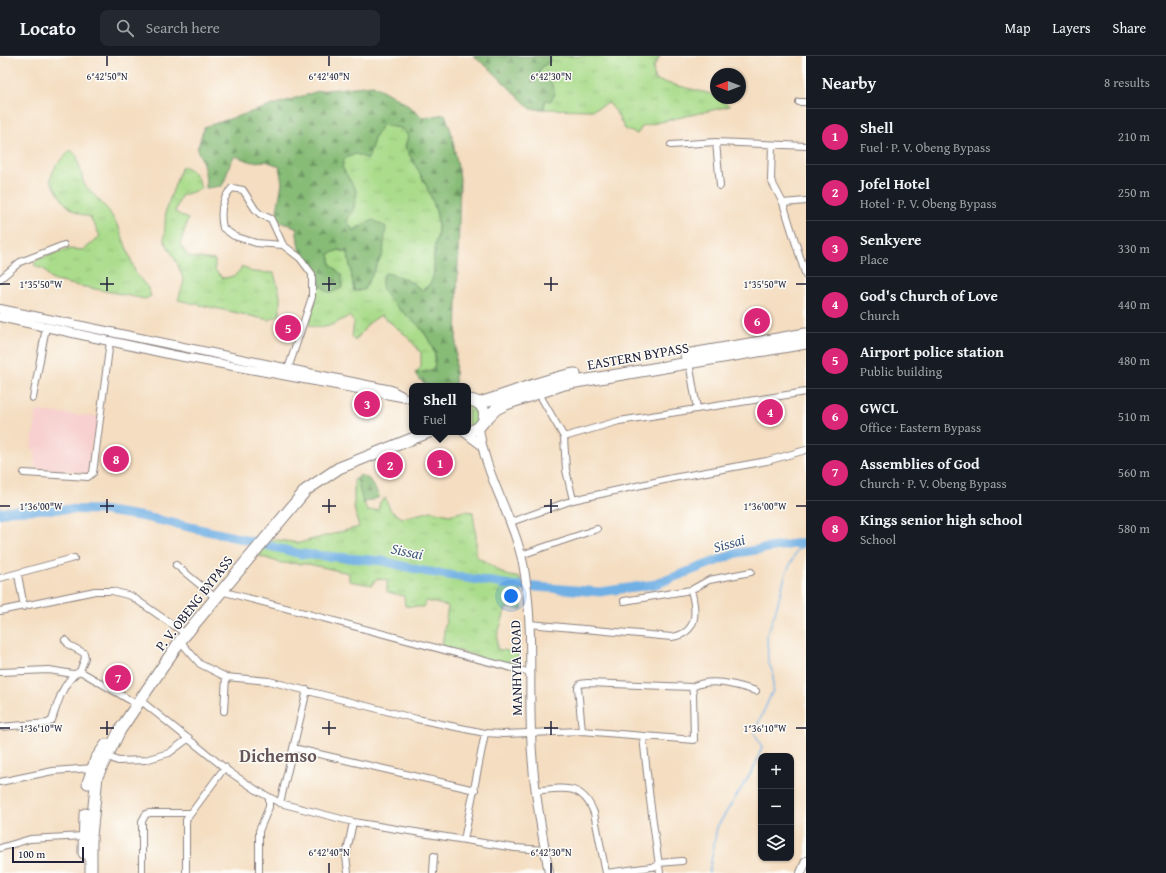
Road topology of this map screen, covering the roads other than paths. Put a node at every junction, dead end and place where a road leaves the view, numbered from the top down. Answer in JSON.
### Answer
{"nodes":[{"id":1,"x":716,"y":142,"type":"junction"},
{"id":2,"x":671,"y":145,"type":"dead end"},
{"id":3,"x":772,"y":145,"type":"junction"},
{"id":4,"x":806,"y":146,"type":"edge"},
{"id":5,"x":720,"y":186,"type":"dead end"},
{"id":6,"x":806,"y":201,"type":"edge"},
{"id":7,"x":783,"y":203,"type":"junction"},
{"id":8,"x":283,"y":245,"type":"junction"},
{"id":9,"x":64,"y":246,"type":"dead end"},
{"id":10,"x":806,"y":276,"type":"edge"},
{"id":11,"x":0,"y":279,"type":"edge"},
{"id":12,"x":0,"y":309,"type":"edge"},
{"id":13,"x":0,"y":317,"type":"edge"},
{"id":14,"x":46,"y":327,"type":"junction"},
{"id":15,"x":806,"y":334,"type":"edge"},
{"id":16,"x":110,"y":341,"type":"junction"},
{"id":17,"x":806,"y":344,"type":"edge"},
{"id":18,"x":689,"y":362,"type":"junction"},
{"id":19,"x":287,"y":372,"type":"junction"},
{"id":20,"x":538,"y":392,"type":"junction"},
{"id":21,"x":806,"y":392,"type":"edge"},
{"id":22,"x":33,"y":398,"type":"dead end"},
{"id":23,"x":408,"y":398,"type":"edge"},
{"id":24,"x":473,"y":401,"type":"edge"},
{"id":25,"x":697,"y":409,"type":"junction"},
{"id":26,"x":477,"y":427,"type":"edge"},
{"id":27,"x":409,"y":435,"type":"edge"},
{"id":28,"x":422,"y":435,"type":"edge"},
{"id":29,"x":468,"y":435,"type":"edge"},
{"id":30,"x":564,"y":437,"type":"junction"},
{"id":31,"x":480,"y":444,"type":"junction"},
{"id":32,"x":806,"y":450,"type":"edge"},
{"id":33,"x":24,"y":473,"type":"dead end"},
{"id":34,"x":573,"y":500,"type":"junction"},
{"id":35,"x":511,"y":522,"type":"junction"},
{"id":36,"x":597,"y":529,"type":"dead end"},
{"id":37,"x":257,"y":543,"type":"junction"},
{"id":38,"x":521,"y":555,"type":"junction"},
{"id":39,"x":74,"y":558,"type":"dead end"},
{"id":40,"x":176,"y":565,"type":"dead end"},
{"id":41,"x":751,"y":572,"type":"dead end"},
{"id":42,"x":18,"y":575,"type":"junction"},
{"id":43,"x":0,"y":578,"type":"edge"},
{"id":44,"x":691,"y":590,"type":"junction"},
{"id":45,"x":216,"y":593,"type":"junction"},
{"id":46,"x":624,"y":601,"type":"dead end"},
{"id":47,"x":24,"y":607,"type":"junction"},
{"id":48,"x":0,"y":611,"type":"edge"},
{"id":49,"x":529,"y":624,"type":"junction"},
{"id":50,"x":183,"y":636,"type":"junction"},
{"id":51,"x":65,"y":640,"type":"dead end"},
{"id":52,"x":80,"y":671,"type":"junction"},
{"id":53,"x":0,"y":672,"type":"edge"},
{"id":54,"x":531,"y":673,"type":"junction"},
{"id":55,"x":73,"y":674,"type":"junction"},
{"id":56,"x":226,"y":677,"type":"junction"},
{"id":57,"x":692,"y":687,"type":"junction"},
{"id":58,"x":307,"y":690,"type":"junction"},
{"id":59,"x":756,"y":691,"type":"dead end"},
{"id":60,"x":137,"y":701,"type":"junction"},
{"id":61,"x":224,"y":711,"type":"dead end"},
{"id":62,"x":0,"y":727,"type":"edge"},
{"id":63,"x":582,"y":730,"type":"junction"},
{"id":64,"x":531,"y":732,"type":"junction"},
{"id":65,"x":485,"y":733,"type":"junction"},
{"id":66,"x":643,"y":737,"type":"junction"},
{"id":67,"x":189,"y":738,"type":"junction"},
{"id":68,"x":293,"y":748,"type":"junction"},
{"id":69,"x":107,"y":756,"type":"junction"},
{"id":70,"x":225,"y":767,"type":"junction"},
{"id":71,"x":92,"y":768,"type":"junction"},
{"id":72,"x":0,"y":782,"type":"edge"},
{"id":73,"x":475,"y":790,"type":"junction"},
{"id":74,"x":535,"y":791,"type":"junction"},
{"id":75,"x":269,"y":797,"type":"junction"},
{"id":76,"x":280,"y":803,"type":"junction"},
{"id":77,"x":190,"y":813,"type":"junction"},
{"id":78,"x":353,"y":822,"type":"junction"},
{"id":79,"x":84,"y":836,"type":"junction"},
{"id":80,"x":464,"y":840,"type":"junction"},
{"id":81,"x":0,"y":848,"type":"edge"},
{"id":82,"x":545,"y":850,"type":"junction"},
{"id":83,"x":434,"y":856,"type":"dead end"},
{"id":84,"x":806,"y":861,"type":"edge"},
{"id":85,"x":682,"y":862,"type":"dead end"},
{"id":86,"x":659,"y":867,"type":"edge"},
{"id":87,"x":85,"y":873,"type":"edge"},
{"id":88,"x":91,"y":873,"type":"edge"},
{"id":89,"x":142,"y":873,"type":"edge"},
{"id":90,"x":186,"y":873,"type":"edge"},
{"id":91,"x":259,"y":873,"type":"edge"},
{"id":92,"x":348,"y":873,"type":"edge"},
{"id":93,"x":433,"y":873,"type":"edge"},
{"id":94,"x":549,"y":873,"type":"edge"},
{"id":95,"x":801,"y":873,"type":"edge"}],
"edges":[{"from":1,"to":2,"type":"street"},
{"from":1,"to":3,"type":"street"},
{"from":1,"to":5,"type":"street"},
{"from":3,"to":4,"type":"street"},
{"from":3,"to":7,"type":"street"},
{"from":6,"to":7,"type":"street"},
{"from":7,"to":10,"type":"street"},
{"from":8,"to":8,"type":"street"},
{"from":8,"to":19,"type":"street"},
{"from":9,"to":11,"type":"street"},
{"from":12,"to":19,"type":"street"},
{"from":13,"to":14,"type":"street"},
{"from":14,"to":16,"type":"street"},
{"from":14,"to":22,"type":"street"},
{"from":15,"to":24,"type":"highway","name":"EASTERN BYPASS"},
{"from":16,"to":19,"type":"street"},
{"from":16,"to":33,"type":"street"},
{"from":17,"to":18,"type":"highway","name":"EASTERN BYPASS"},
{"from":18,"to":20,"type":"highway","name":"EASTERN BYPASS"},
{"from":18,"to":25,"type":"street"},
{"from":19,"to":23,"type":"street"},
{"from":20,"to":26,"type":"highway","name":"EASTERN BYPASS"},
{"from":20,"to":30,"type":"street"},
{"from":21,"to":25,"type":"street"},
{"from":24,"to":26,"type":"highway"},
{"from":25,"to":30,"type":"street"},
{"from":26,"to":31,"type":"street"},
{"from":27,"to":37,"type":"highway","name":"P. V. OBENG BYPASS"},
{"from":28,"to":37,"type":"highway","name":"P. V. OBENG BYPASS"},
{"from":29,"to":31,"type":"street"},
{"from":30,"to":34,"type":"street"},
{"from":31,"to":35,"type":"street","name":"MANHYIA ROAD"},
{"from":32,"to":34,"type":"street"},
{"from":34,"to":35,"type":"street"},
{"from":35,"to":38,"type":"street","name":"MANHYIA ROAD"},
{"from":36,"to":38,"type":"street"},
{"from":37,"to":45,"type":"highway","name":"P. V. OBENG BYPASS"},
{"from":38,"to":49,"type":"street","name":"MANHYIA ROAD"},
{"from":39,"to":42,"type":"street"},
{"from":40,"to":45,"type":"street"},
{"from":41,"to":44,"type":"street"},
{"from":42,"to":43,"type":"street"},
{"from":42,"to":47,"type":"street"},
{"from":44,"to":46,"type":"street"},
{"from":44,"to":49,"type":"street"},
{"from":45,"to":50,"type":"highway","name":"P. V. OBENG BYPASS"},
{"from":45,"to":54,"type":"street"},
{"from":47,"to":48,"type":"street"},
{"from":47,"to":50,"type":"street"},
{"from":49,"to":54,"type":"street","name":"MANHYIA ROAD"},
{"from":50,"to":56,"type":"street"},
{"from":50,"to":60,"type":"highway","name":"P. V. OBENG BYPASS"},
{"from":51,"to":52,"type":"street"},
{"from":52,"to":55,"type":"street"},
{"from":52,"to":60,"type":"street"},
{"from":53,"to":55,"type":"street"},
{"from":54,"to":64,"type":"street","name":"MANHYIA ROAD"},
{"from":55,"to":62,"type":"street"},
{"from":56,"to":58,"type":"street"},
{"from":56,"to":61,"type":"street"},
{"from":57,"to":59,"type":"street"},
{"from":57,"to":63,"type":"street"},
{"from":57,"to":66,"type":"street"},
{"from":58,"to":65,"type":"street"},
{"from":58,"to":68,"type":"street"},
{"from":60,"to":67,"type":"street"},
{"from":60,"to":69,"type":"highway","name":"P. V. OBENG BYPASS"},
{"from":60,"to":71,"type":"highway","name":"P. V. OBENG BYPASS"},
{"from":63,"to":64,"type":"street"},
{"from":63,"to":66,"type":"street"},
{"from":64,"to":65,"type":"street"},
{"from":64,"to":74,"type":"street","name":"MANHYIA ROAD"},
{"from":65,"to":73,"type":"street"},
{"from":66,"to":86,"type":"street"},
{"from":67,"to":69,"type":"street"},
{"from":67,"to":70,"type":"street"},
{"from":68,"to":73,"type":"street"},
{"from":68,"to":76,"type":"street"},
{"from":69,"to":88,"type":"highway","name":"P. V. OBENG BYPASS"},
{"from":70,"to":75,"type":"street"},
{"from":70,"to":77,"type":"street"},
{"from":71,"to":72,"type":"street"},
{"from":71,"to":79,"type":"highway","name":"P. V. OBENG BYPASS"},
{"from":73,"to":80,"type":"street"},
{"from":74,"to":82,"type":"street","name":"MANHYIA ROAD"},
{"from":74,"to":86,"type":"street"},
{"from":75,"to":76,"type":"street"},
{"from":75,"to":91,"type":"street"},
{"from":76,"to":78,"type":"street"},
{"from":77,"to":89,"type":"street"},
{"from":77,"to":90,"type":"street"},
{"from":78,"to":80,"type":"street"},
{"from":78,"to":92,"type":"street"},
{"from":79,"to":81,"type":"street"},
{"from":79,"to":87,"type":"highway","name":"P. V. OBENG BYPASS"},
{"from":80,"to":82,"type":"street"},
{"from":82,"to":94,"type":"street","name":"MANHYIA ROAD"},
{"from":83,"to":93,"type":"street"},
{"from":84,"to":95,"type":"street"},
{"from":85,"to":86,"type":"street"}]}
